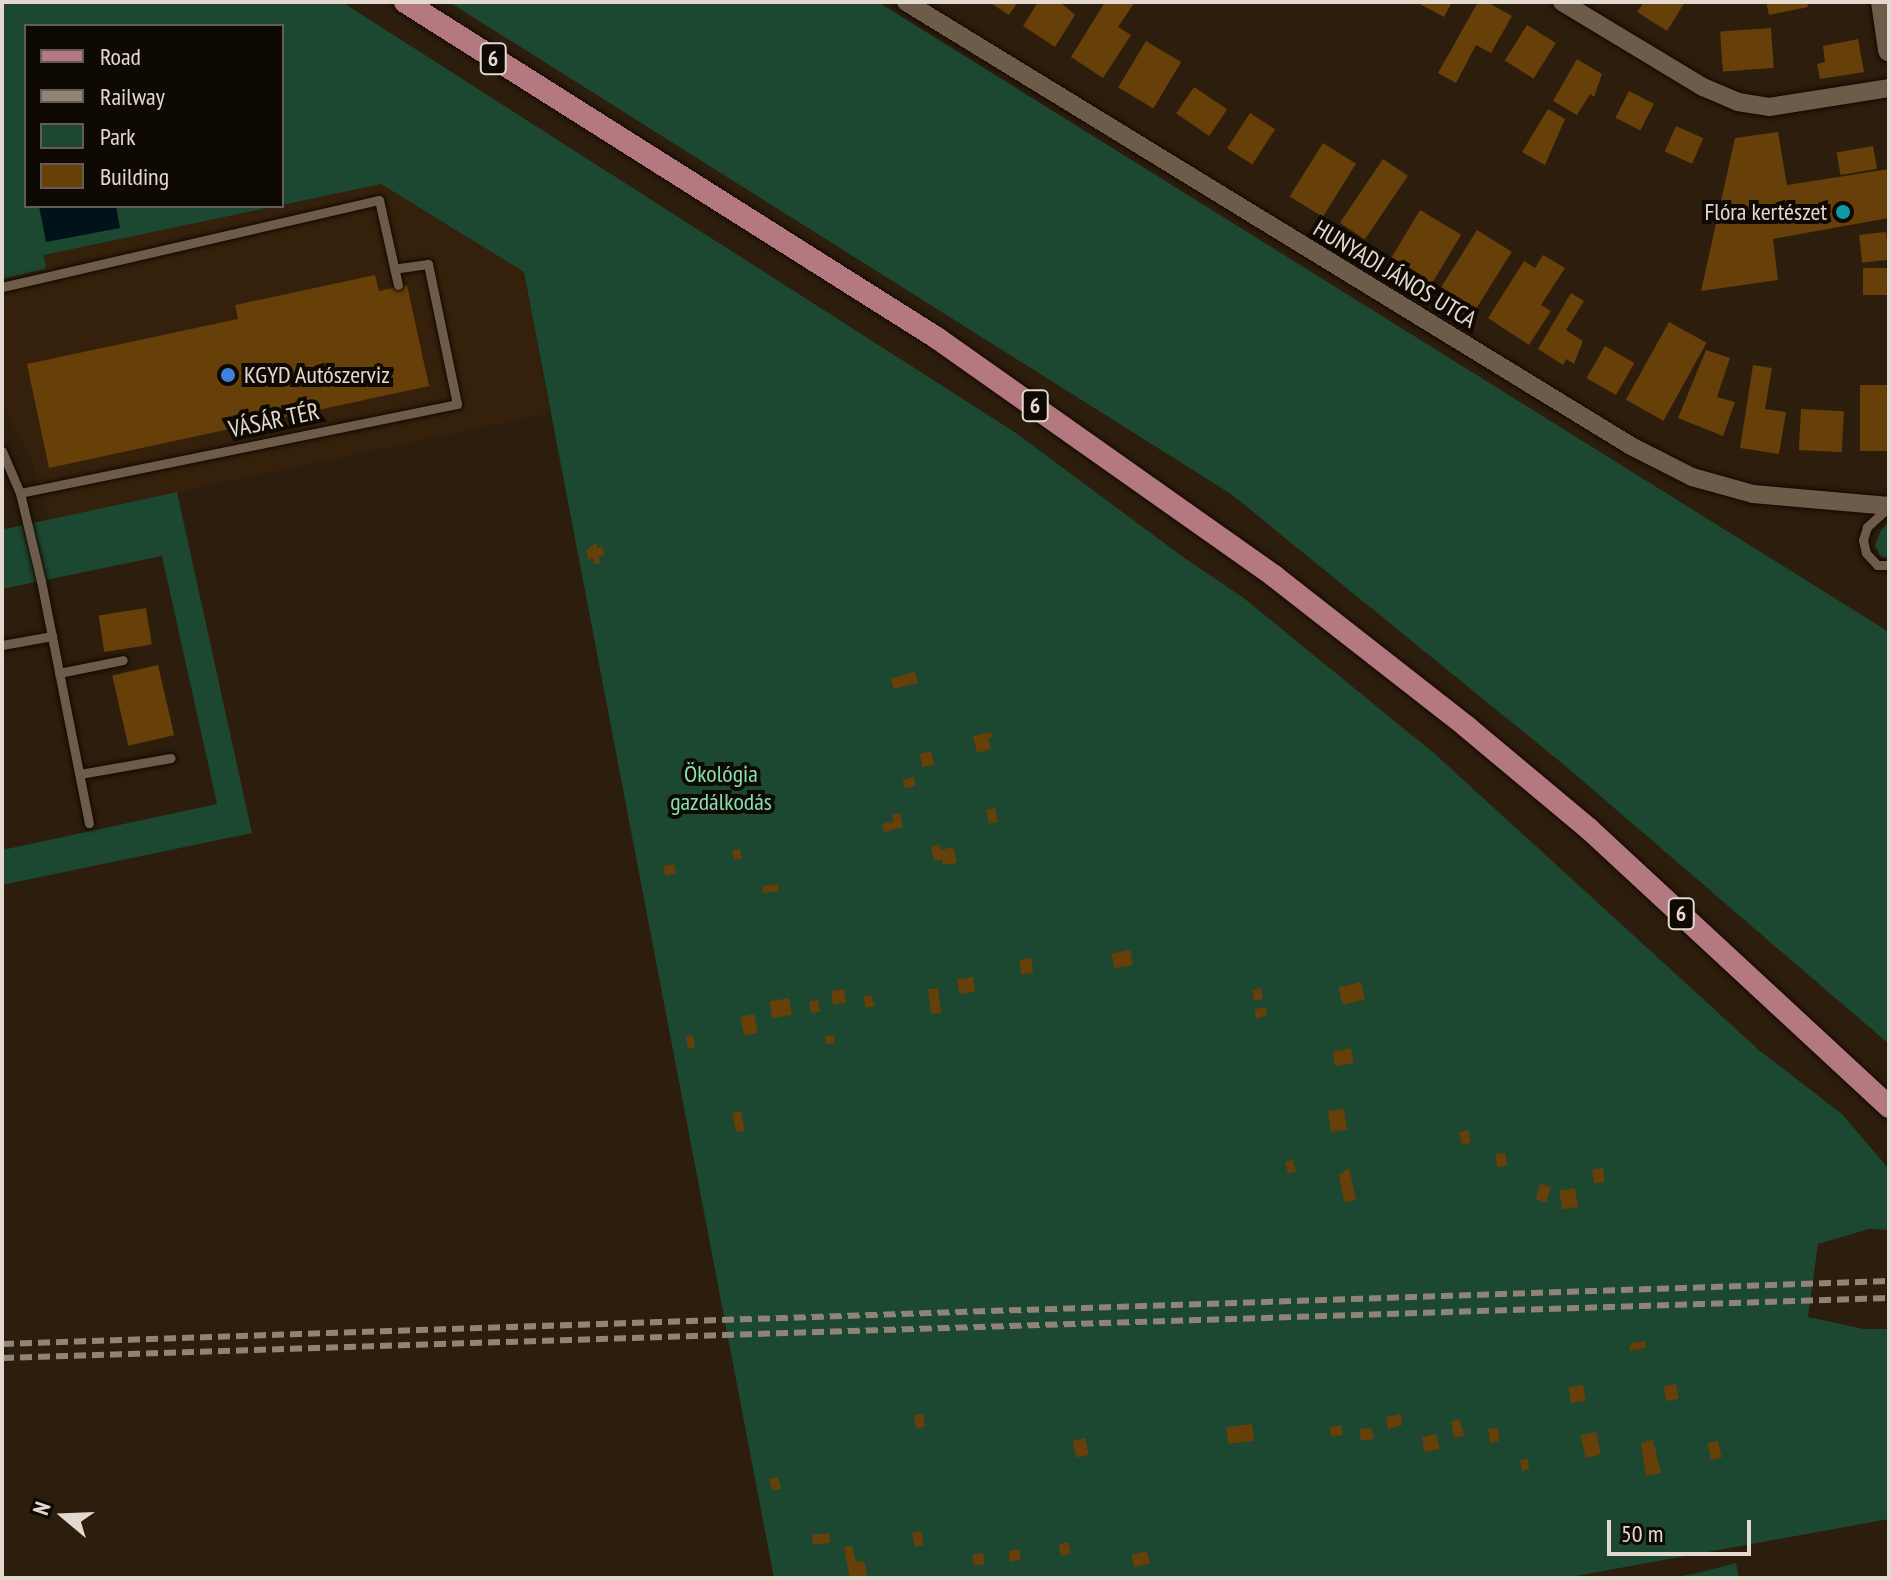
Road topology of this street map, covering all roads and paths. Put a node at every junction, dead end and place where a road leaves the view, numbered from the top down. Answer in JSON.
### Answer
{"nodes":[{"id":1,"x":405,"y":2,"type":"edge"},
{"id":2,"x":906,"y":2,"type":"edge"},
{"id":3,"x":1562,"y":2,"type":"edge"},
{"id":4,"x":1885,"y":16,"type":"edge"},
{"id":5,"x":1889,"y":50,"type":"edge"},
{"id":6,"x":1889,"y":88,"type":"edge"},
{"id":7,"x":394,"y":269,"type":"junction"},
{"id":8,"x":398,"y":285,"type":"dead end"},
{"id":9,"x":2,"y":287,"type":"edge"},
{"id":10,"x":2,"y":451,"type":"edge"},
{"id":11,"x":20,"y":493,"type":"junction"},
{"id":12,"x":1889,"y":507,"type":"edge"},
{"id":13,"x":1889,"y":565,"type":"edge"},
{"id":14,"x":52,"y":636,"type":"junction"},
{"id":15,"x":2,"y":645,"type":"edge"},
{"id":16,"x":123,"y":660,"type":"dead end"},
{"id":17,"x":59,"y":673,"type":"junction"},
{"id":18,"x":171,"y":758,"type":"dead end"},
{"id":19,"x":80,"y":774,"type":"junction"},
{"id":20,"x":89,"y":823,"type":"dead end"},
{"id":21,"x":1889,"y":1107,"type":"edge"}],
"edges":[{"from":1,"to":21,"type":"main road","number":"6"},
{"from":2,"to":12,"type":"street","name":"HUNYADI JÁNOS UTCA"},
{"from":3,"to":6,"type":"street"},
{"from":4,"to":5,"type":"street"},
{"from":7,"to":8,"type":"lane"},
{"from":7,"to":9,"type":"lane"},
{"from":7,"to":11,"type":"lane","name":"VÁSÁR TÉR"},
{"from":10,"to":11,"type":"lane"},
{"from":11,"to":14,"type":"lane"},
{"from":12,"to":13,"type":"lane"},
{"from":14,"to":15,"type":"lane"},
{"from":14,"to":17,"type":"lane"},
{"from":16,"to":17,"type":"lane"},
{"from":17,"to":19,"type":"lane"},
{"from":18,"to":19,"type":"lane"},
{"from":19,"to":20,"type":"lane"}]}
